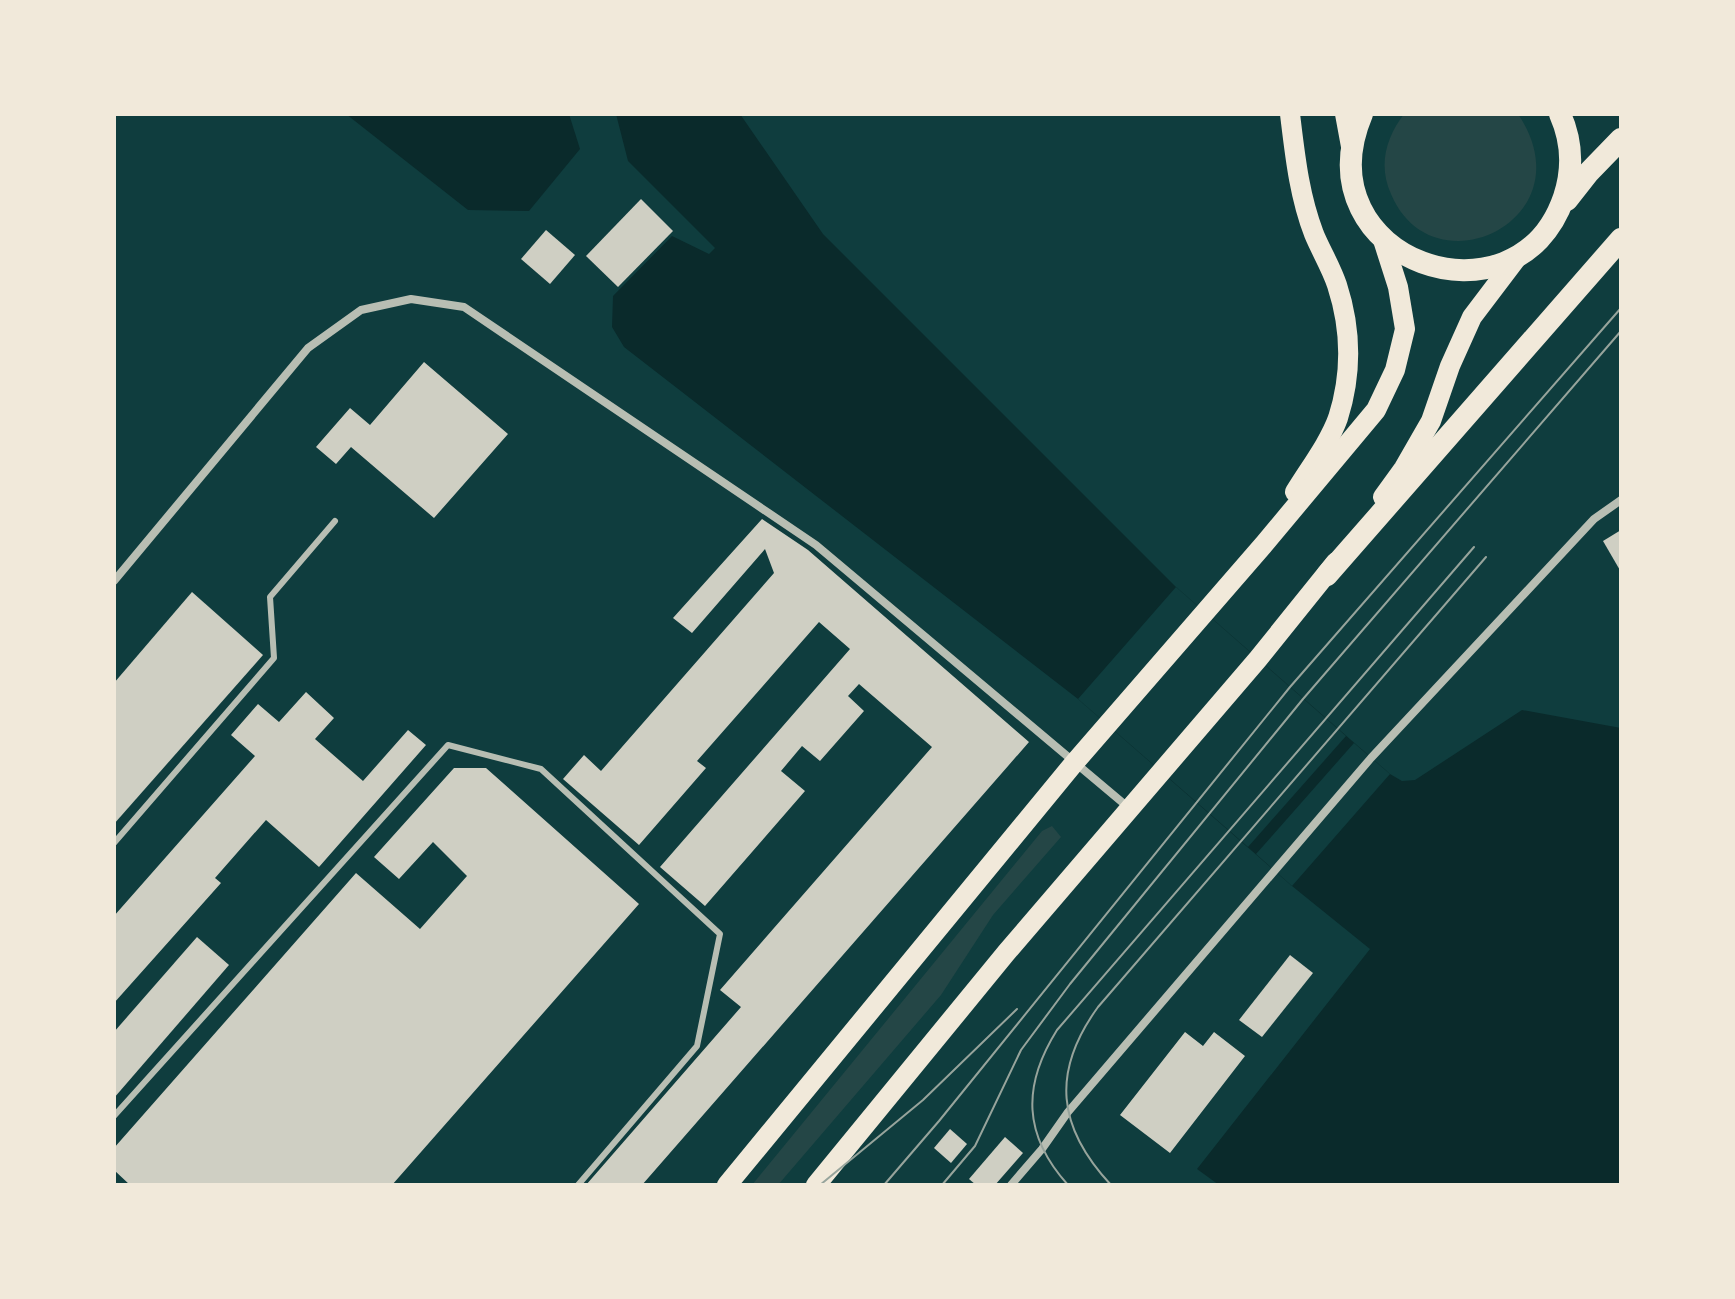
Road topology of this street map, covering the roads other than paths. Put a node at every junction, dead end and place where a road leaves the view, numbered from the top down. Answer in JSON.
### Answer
{"nodes":[{"id":1,"x":1290,"y":114,"type":"edge"},
{"id":2,"x":1343,"y":114,"type":"edge"},
{"id":3,"x":1362,"y":114,"type":"edge"},
{"id":4,"x":1560,"y":114,"type":"edge"},
{"id":5,"x":1621,"y":139,"type":"edge"},
{"id":6,"x":1351,"y":156,"type":"junction"},
{"id":7,"x":1559,"y":211,"type":"junction"},
{"id":8,"x":1621,"y":239,"type":"edge"},
{"id":9,"x":1383,"y":240,"type":"junction"},
{"id":10,"x":1519,"y":255,"type":"junction"},
{"id":11,"x":1621,"y":500,"type":"edge"},
{"id":12,"x":335,"y":521,"type":"dead end"},
{"id":13,"x":1265,"y":543,"type":"junction"},
{"id":14,"x":1327,"y":575,"type":"junction"},
{"id":15,"x":114,"y":581,"type":"edge"},
{"id":16,"x":1075,"y":762,"type":"junction"},
{"id":17,"x":1129,"y":808,"type":"junction"},
{"id":18,"x":114,"y":843,"type":"edge"},
{"id":19,"x":114,"y":1116,"type":"edge"},
{"id":20,"x":578,"y":1185,"type":"edge"},
{"id":21,"x":727,"y":1185,"type":"edge"},
{"id":22,"x":816,"y":1185,"type":"edge"},
{"id":23,"x":1011,"y":1185,"type":"edge"}],
"edges":[{"from":1,"to":13,"type":"main road"},
{"from":2,"to":6,"type":"main road"},
{"from":3,"to":6,"type":"highway"},
{"from":4,"to":7,"type":"highway"},
{"from":5,"to":7,"type":"highway"},
{"from":6,"to":9,"type":"highway"},
{"from":7,"to":10,"type":"highway"},
{"from":8,"to":14,"type":"highway"},
{"from":9,"to":10,"type":"highway"},
{"from":9,"to":13,"type":"main road"},
{"from":10,"to":14,"type":"main road"},
{"from":11,"to":23,"type":"street"},
{"from":12,"to":18,"type":"lane"},
{"from":13,"to":16,"type":"main road"},
{"from":14,"to":17,"type":"main road"},
{"from":15,"to":16,"type":"street"},
{"from":16,"to":17,"type":"street"},
{"from":16,"to":21,"type":"main road"},
{"from":17,"to":22,"type":"main road"},
{"from":19,"to":20,"type":"lane"}]}
